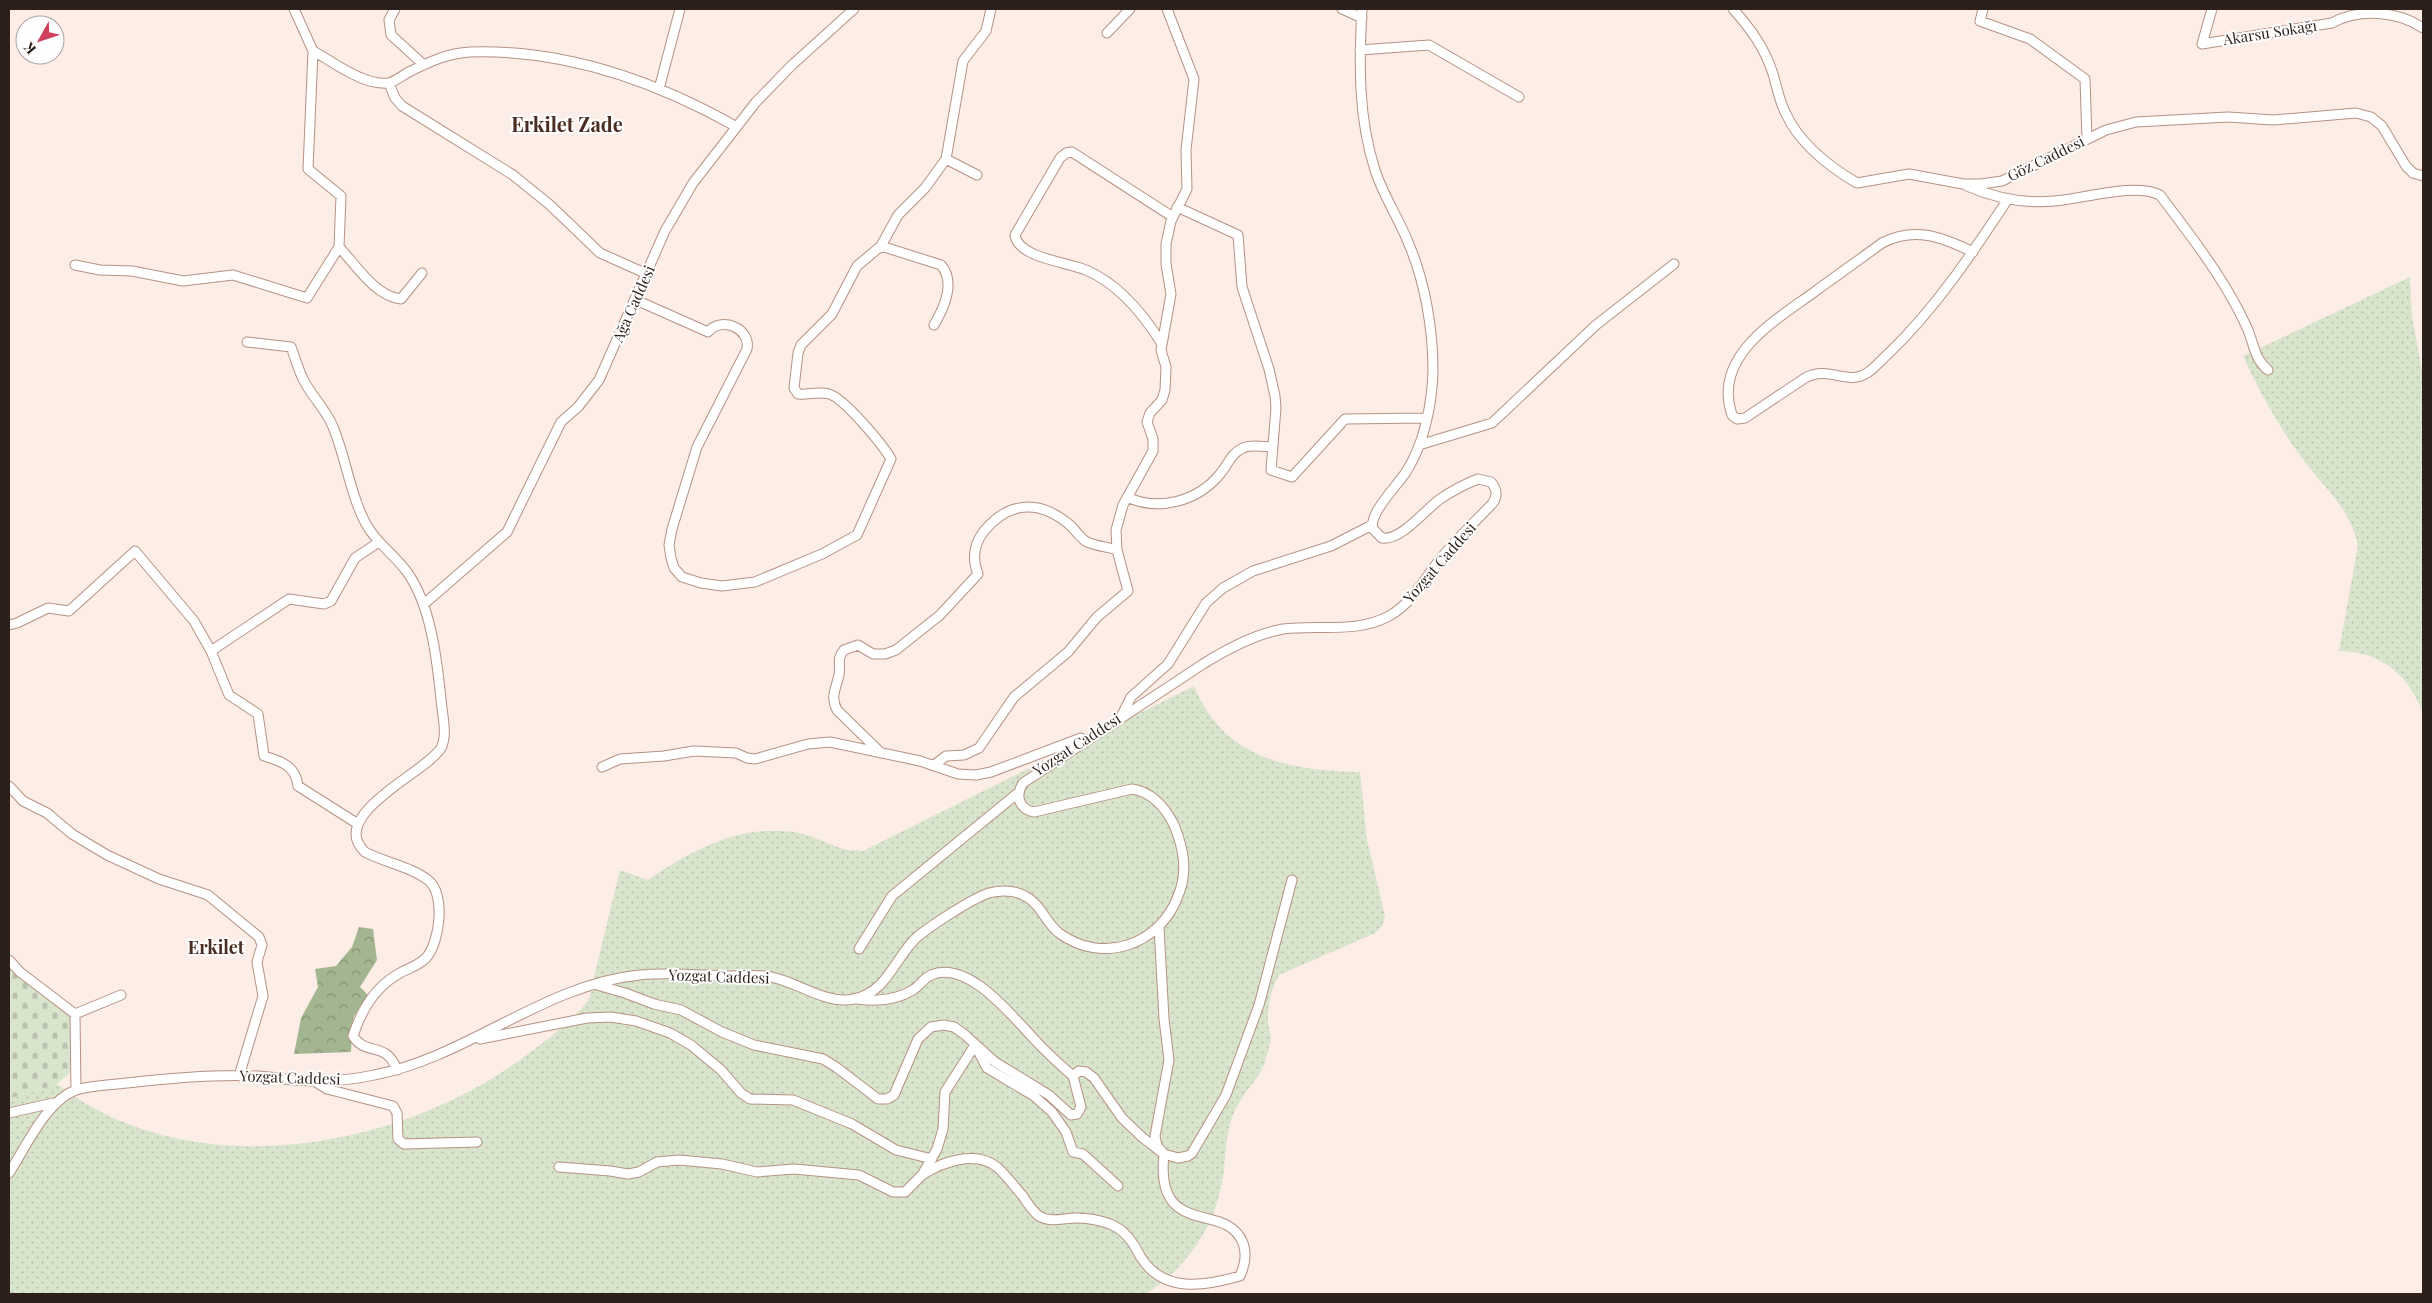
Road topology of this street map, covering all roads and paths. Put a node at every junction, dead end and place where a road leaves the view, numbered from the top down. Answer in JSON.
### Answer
{"nodes":[{"id":1,"x":294,"y":9,"type":"edge"},
{"id":2,"x":395,"y":9,"type":"edge"},
{"id":3,"x":680,"y":9,"type":"edge"},
{"id":4,"x":854,"y":9,"type":"edge"},
{"id":5,"x":992,"y":9,"type":"edge"},
{"id":6,"x":1130,"y":9,"type":"edge"},
{"id":7,"x":1167,"y":9,"type":"edge"},
{"id":8,"x":1342,"y":9,"type":"edge"},
{"id":9,"x":1362,"y":9,"type":"edge"},
{"id":10,"x":1733,"y":9,"type":"edge"},
{"id":11,"x":1983,"y":9,"type":"edge"},
{"id":12,"x":2212,"y":9,"type":"edge"},
{"id":13,"x":1362,"y":18,"type":"junction"},
{"id":14,"x":2423,"y":28,"type":"edge"},
{"id":15,"x":1107,"y":33,"type":"dead end"},
{"id":16,"x":1360,"y":50,"type":"junction"},
{"id":17,"x":313,"y":51,"type":"junction"},
{"id":18,"x":424,"y":65,"type":"junction"},
{"id":19,"x":389,"y":83,"type":"junction"},
{"id":20,"x":659,"y":89,"type":"junction"},
{"id":21,"x":1519,"y":98,"type":"dead end"},
{"id":22,"x":735,"y":126,"type":"junction"},
{"id":23,"x":2088,"y":139,"type":"junction"},
{"id":24,"x":946,"y":159,"type":"junction"},
{"id":25,"x":978,"y":176,"type":"dead end"},
{"id":26,"x":2423,"y":176,"type":"edge"},
{"id":27,"x":1963,"y":184,"type":"junction"},
{"id":28,"x":2008,"y":199,"type":"junction"},
{"id":29,"x":1177,"y":207,"type":"junction"},
{"id":30,"x":1172,"y":217,"type":"junction"},
{"id":31,"x":881,"y":246,"type":"junction"},
{"id":32,"x":339,"y":247,"type":"junction"},
{"id":33,"x":1973,"y":252,"type":"junction"},
{"id":34,"x":1674,"y":264,"type":"dead end"},
{"id":35,"x":75,"y":265,"type":"dead end"},
{"id":36,"x":422,"y":273,"type":"dead end"},
{"id":37,"x":647,"y":274,"type":"junction"},
{"id":38,"x":636,"y":300,"type":"junction"},
{"id":39,"x":934,"y":325,"type":"dead end"},
{"id":40,"x":247,"y":342,"type":"dead end"},
{"id":41,"x":1162,"y":344,"type":"junction"},
{"id":42,"x":2268,"y":370,"type":"dead end"},
{"id":43,"x":1426,"y":418,"type":"junction"},
{"id":44,"x":1419,"y":445,"type":"junction"},
{"id":45,"x":1273,"y":447,"type":"junction"},
{"id":46,"x":1127,"y":497,"type":"junction"},
{"id":47,"x":1372,"y":521,"type":"junction"},
{"id":48,"x":379,"y":542,"type":"junction"},
{"id":49,"x":1117,"y":550,"type":"junction"},
{"id":50,"x":424,"y":604,"type":"junction"},
{"id":51,"x":9,"y":625,"type":"edge"},
{"id":52,"x":211,"y":651,"type":"junction"},
{"id":53,"x":1122,"y":716,"type":"junction"},
{"id":54,"x":1096,"y":732,"type":"junction"},
{"id":55,"x":881,"y":753,"type":"junction"},
{"id":56,"x":934,"y":765,"type":"junction"},
{"id":57,"x":602,"y":767,"type":"dead end"},
{"id":58,"x":9,"y":786,"type":"edge"},
{"id":59,"x":1019,"y":792,"type":"junction"},
{"id":60,"x":358,"y":824,"type":"junction"},
{"id":61,"x":1292,"y":880,"type":"dead end"},
{"id":62,"x":1159,"y":926,"type":"junction"},
{"id":63,"x":859,"y":949,"type":"dead end"},
{"id":64,"x":9,"y":960,"type":"edge"},
{"id":65,"x":594,"y":985,"type":"junction"},
{"id":66,"x":120,"y":995,"type":"dead end"},
{"id":67,"x":856,"y":999,"type":"junction"},
{"id":68,"x":75,"y":1014,"type":"junction"},
{"id":69,"x":470,"y":1042,"type":"junction"},
{"id":70,"x":975,"y":1044,"type":"junction"},
{"id":71,"x":397,"y":1070,"type":"junction"},
{"id":72,"x":239,"y":1076,"type":"junction"},
{"id":73,"x":1073,"y":1076,"type":"junction"},
{"id":74,"x":314,"y":1081,"type":"junction"},
{"id":75,"x":76,"y":1090,"type":"junction"},
{"id":76,"x":53,"y":1104,"type":"junction"},
{"id":77,"x":9,"y":1113,"type":"edge"},
{"id":78,"x":476,"y":1142,"type":"dead end"},
{"id":79,"x":1164,"y":1154,"type":"junction"},
{"id":80,"x":932,"y":1158,"type":"junction"},
{"id":81,"x":559,"y":1167,"type":"dead end"},
{"id":82,"x":9,"y":1173,"type":"edge"},
{"id":83,"x":922,"y":1176,"type":"junction"},
{"id":84,"x":1118,"y":1186,"type":"dead end"}],
"edges":[{"from":1,"to":17,"type":"street"},
{"from":2,"to":18,"type":"street"},
{"from":3,"to":20,"type":"street"},
{"from":4,"to":22,"type":"street","name":"Ağa Caddesi"},
{"from":5,"to":24,"type":"street"},
{"from":6,"to":15,"type":"street"},
{"from":7,"to":29,"type":"street"},
{"from":8,"to":13,"type":"street"},
{"from":9,"to":13,"type":"street"},
{"from":10,"to":27,"type":"street","name":"Göz Caddesi"},
{"from":11,"to":23,"type":"street"},
{"from":12,"to":14,"type":"street","name":"Akarsu Sokağı"},
{"from":13,"to":16,"type":"street"},
{"from":16,"to":21,"type":"street"},
{"from":16,"to":43,"type":"street"},
{"from":17,"to":19,"type":"street"},
{"from":17,"to":32,"type":"street"},
{"from":18,"to":19,"type":"street"},
{"from":18,"to":20,"type":"street"},
{"from":19,"to":37,"type":"street"},
{"from":20,"to":22,"type":"street"},
{"from":22,"to":37,"type":"street","name":"Ağa Caddesi"},
{"from":23,"to":26,"type":"street","name":"Göz Caddesi"},
{"from":23,"to":27,"type":"street","name":"Göz Caddesi"},
{"from":24,"to":25,"type":"street"},
{"from":24,"to":31,"type":"street"},
{"from":27,"to":28,"type":"street"},
{"from":28,"to":33,"type":"street"},
{"from":28,"to":42,"type":"street"},
{"from":29,"to":30,"type":"street"},
{"from":29,"to":45,"type":"street"},
{"from":30,"to":41,"type":"street"},
{"from":30,"to":41,"type":"street"},
{"from":31,"to":38,"type":"street"},
{"from":31,"to":39,"type":"street"},
{"from":32,"to":35,"type":"street"},
{"from":32,"to":36,"type":"street"},
{"from":33,"to":33,"type":"street"},
{"from":34,"to":44,"type":"street"},
{"from":37,"to":38,"type":"street","name":"Ağa Caddesi"},
{"from":38,"to":50,"type":"street","name":"Ağa Caddesi"},
{"from":40,"to":48,"type":"street"},
{"from":41,"to":46,"type":"street"},
{"from":43,"to":44,"type":"street"},
{"from":43,"to":45,"type":"street"},
{"from":44,"to":47,"type":"street"},
{"from":45,"to":46,"type":"street"},
{"from":46,"to":49,"type":"street"},
{"from":47,"to":53,"type":"street"},
{"from":47,"to":53,"type":"street","name":"Yozgat Caddesi"},
{"from":48,"to":50,"type":"street"},
{"from":48,"to":52,"type":"street"},
{"from":49,"to":55,"type":"street"},
{"from":49,"to":56,"type":"street"},
{"from":50,"to":60,"type":"street"},
{"from":51,"to":52,"type":"street"},
{"from":52,"to":60,"type":"street"},
{"from":53,"to":54,"type":"street","name":"Yozgat Caddesi"},
{"from":54,"to":56,"type":"street"},
{"from":54,"to":59,"type":"street","name":"Yozgat Caddesi"},
{"from":55,"to":56,"type":"street"},
{"from":55,"to":57,"type":"street"},
{"from":58,"to":72,"type":"street"},
{"from":59,"to":62,"type":"street"},
{"from":59,"to":63,"type":"street","name":"Yozgat Caddesi"},
{"from":60,"to":71,"type":"street"},
{"from":61,"to":79,"type":"street"},
{"from":62,"to":67,"type":"street"},
{"from":62,"to":79,"type":"street"},
{"from":64,"to":68,"type":"street"},
{"from":65,"to":67,"type":"street","name":"Yozgat Caddesi"},
{"from":65,"to":69,"type":"street","name":"Yozgat Caddesi"},
{"from":65,"to":70,"type":"street"},
{"from":66,"to":68,"type":"street"},
{"from":67,"to":73,"type":"street","name":"Yozgat Caddesi"},
{"from":68,"to":75,"type":"street"},
{"from":69,"to":71,"type":"street","name":"Yozgat Caddesi"},
{"from":69,"to":80,"type":"street"},
{"from":70,"to":73,"type":"street"},
{"from":70,"to":80,"type":"street"},
{"from":70,"to":84,"type":"street"},
{"from":71,"to":74,"type":"street","name":"Yozgat Caddesi"},
{"from":72,"to":74,"type":"street","name":"Yozgat Caddesi"},
{"from":72,"to":75,"type":"street","name":"Yozgat Caddesi"},
{"from":73,"to":79,"type":"street"},
{"from":74,"to":78,"type":"street"},
{"from":75,"to":76,"type":"street"},
{"from":76,"to":77,"type":"street"},
{"from":76,"to":82,"type":"street"},
{"from":79,"to":83,"type":"street"},
{"from":80,"to":83,"type":"street"},
{"from":81,"to":83,"type":"street"}]}
